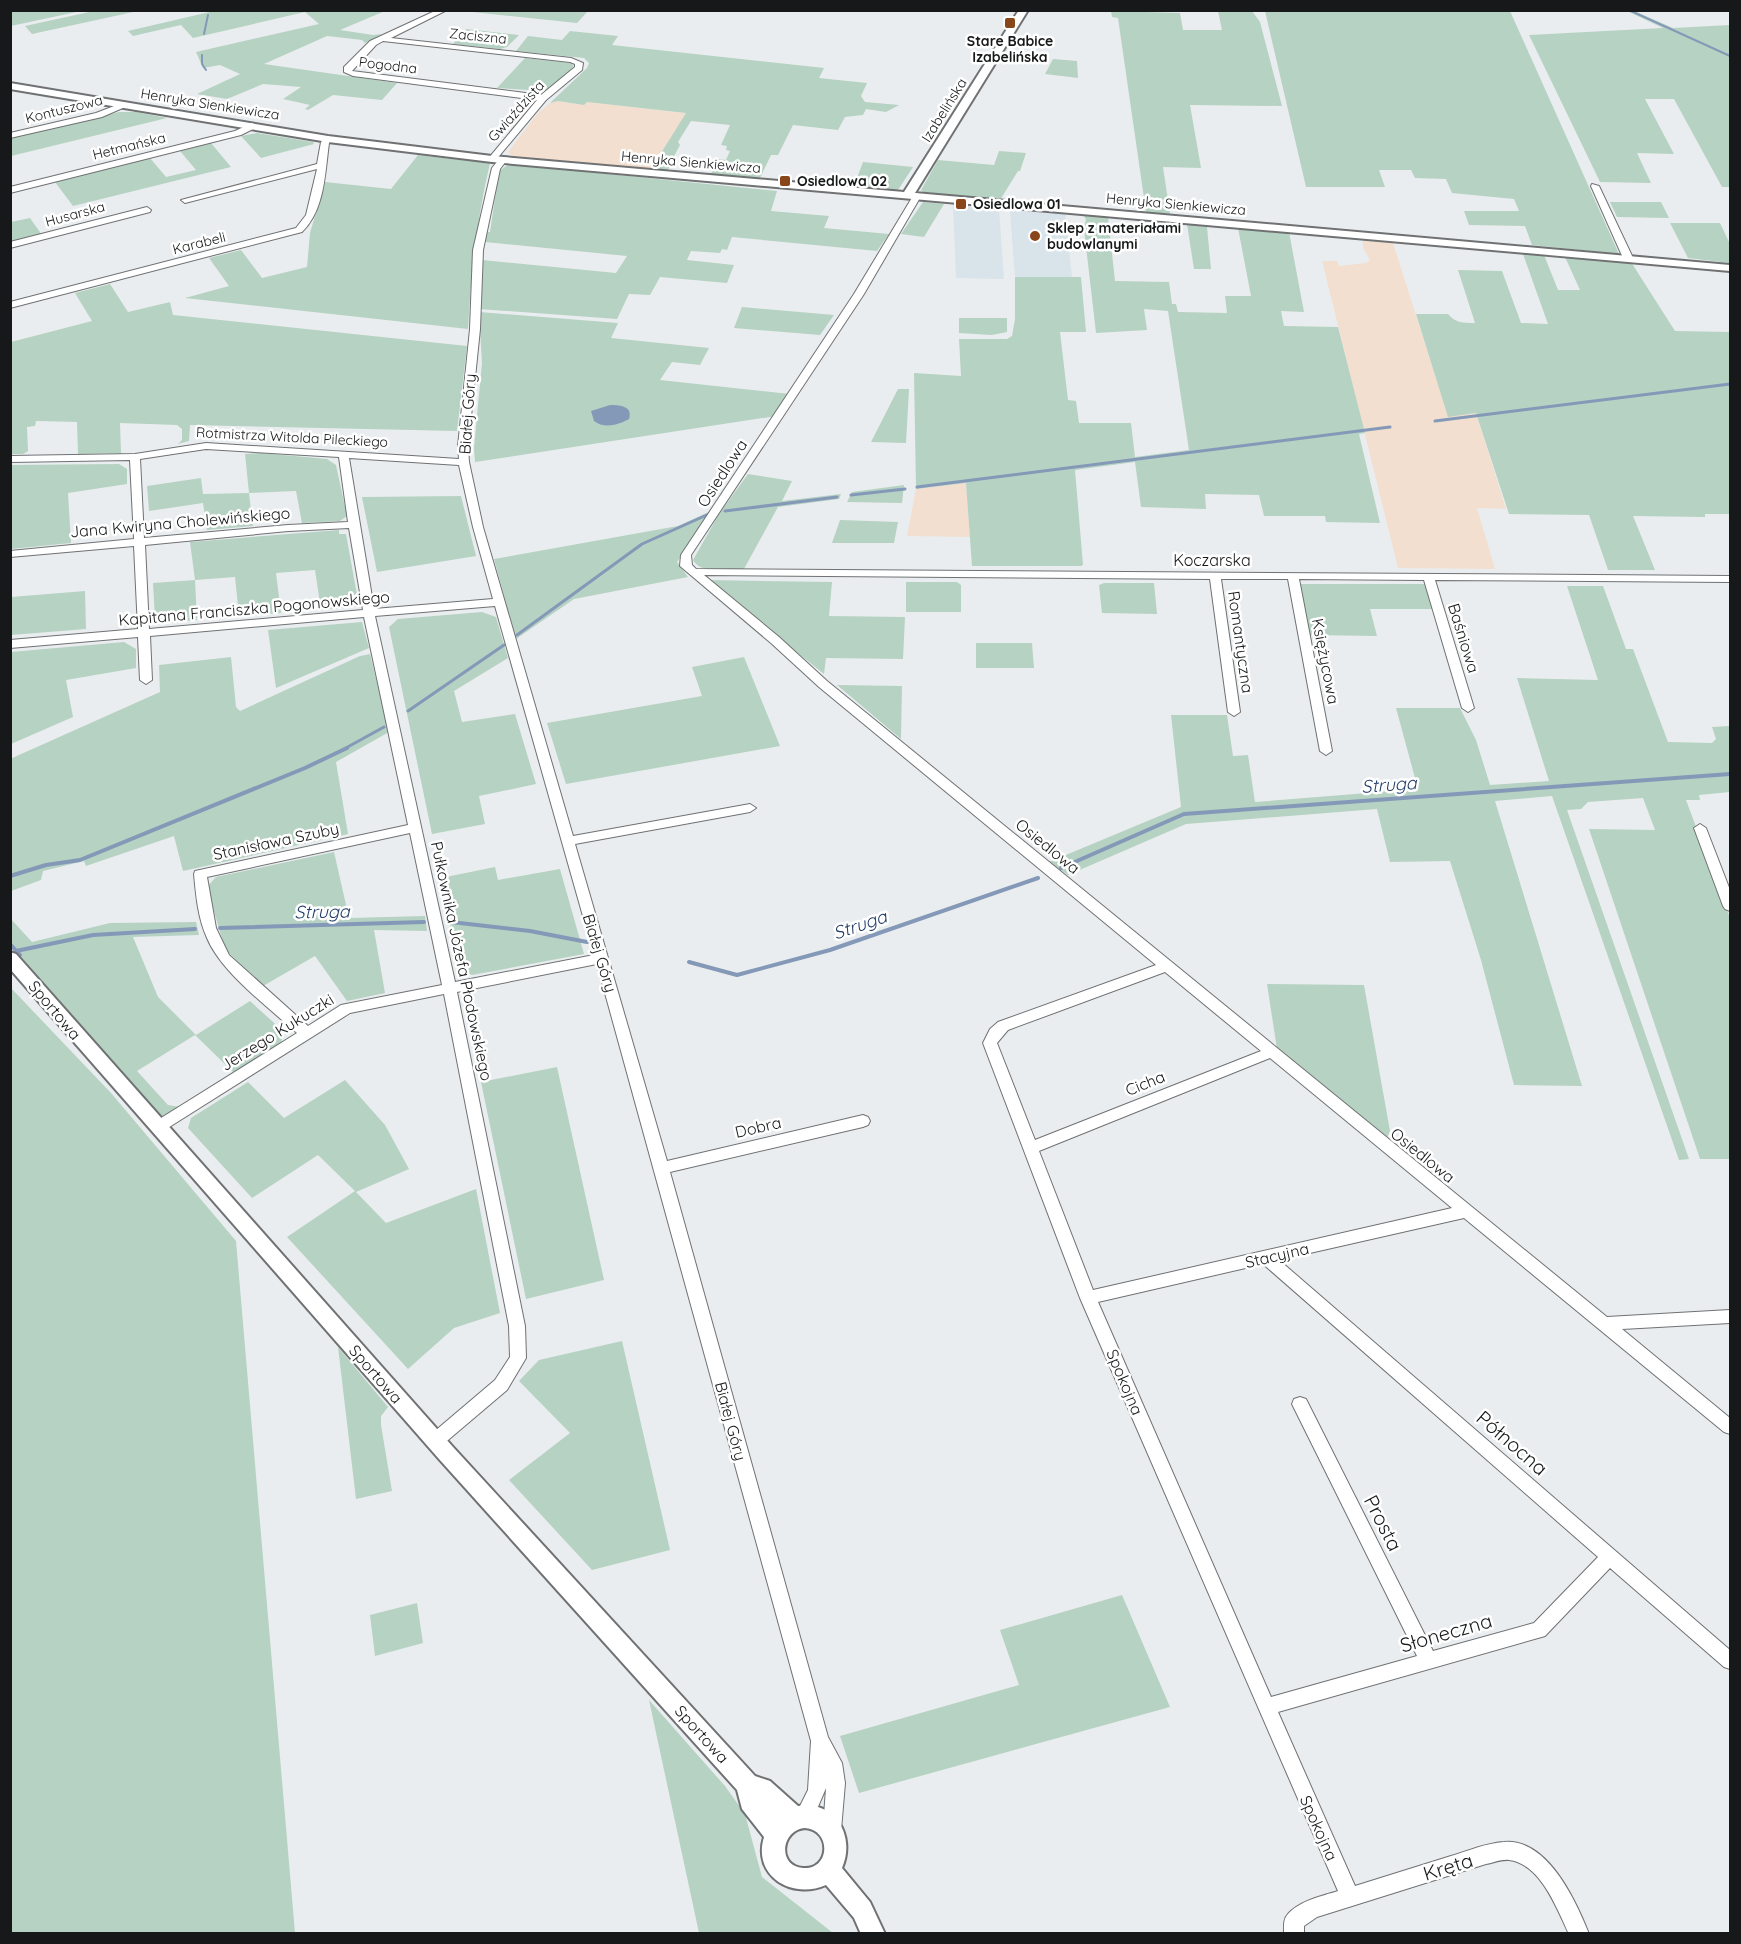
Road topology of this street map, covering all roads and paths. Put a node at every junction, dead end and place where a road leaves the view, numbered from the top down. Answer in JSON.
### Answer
{"nodes":[{"id":1,"x":444,"y":10,"type":"edge"},
{"id":2,"x":1024,"y":10,"type":"edge"},
{"id":3,"x":382,"y":39,"type":"junction"},
{"id":4,"x":571,"y":60,"type":"joint"},
{"id":5,"x":11,"y":86,"type":"edge"},
{"id":6,"x":543,"y":98,"type":"junction"},
{"id":7,"x":122,"y":105,"type":"junction"},
{"id":8,"x":252,"y":126,"type":"junction"},
{"id":9,"x":10,"y":136,"type":"edge"},
{"id":10,"x":328,"y":139,"type":"junction"},
{"id":11,"x":498,"y":159,"type":"junction"},
{"id":12,"x":320,"y":166,"type":"junction"},
{"id":13,"x":1595,"y":186,"type":"dead end"},
{"id":14,"x":10,"y":190,"type":"edge"},
{"id":15,"x":912,"y":196,"type":"junction"},
{"id":16,"x":185,"y":200,"type":"dead end"},
{"id":17,"x":147,"y":210,"type":"dead end"},
{"id":18,"x":10,"y":245,"type":"edge"},
{"id":19,"x":1628,"y":258,"type":"junction"},
{"id":20,"x":1731,"y":268,"type":"edge"},
{"id":21,"x":10,"y":305,"type":"edge"},
{"id":22,"x":344,"y":456,"type":"junction"},
{"id":23,"x":135,"y":458,"type":"junction"},
{"id":24,"x":10,"y":459,"type":"edge"},
{"id":25,"x":464,"y":462,"type":"junction"},
{"id":26,"x":352,"y":525,"type":"junction"},
{"id":27,"x":139,"y":542,"type":"junction"},
{"id":28,"x":10,"y":554,"type":"edge"},
{"id":29,"x":692,"y":572,"type":"junction"},
{"id":30,"x":1215,"y":576,"type":"junction"},
{"id":31,"x":1293,"y":577,"type":"junction"},
{"id":32,"x":1429,"y":578,"type":"junction"},
{"id":33,"x":1731,"y":579,"type":"edge"},
{"id":34,"x":500,"y":602,"type":"junction"},
{"id":35,"x":369,"y":615,"type":"junction"},
{"id":36,"x":144,"y":633,"type":"junction"},
{"id":37,"x":10,"y":644,"type":"edge"},
{"id":38,"x":146,"y":680,"type":"dead end"},
{"id":39,"x":1468,"y":708,"type":"dead end"},
{"id":40,"x":1234,"y":712,"type":"dead end"},
{"id":41,"x":1326,"y":752,"type":"dead end"},
{"id":42,"x":750,"y":808,"type":"dead end"},
{"id":43,"x":415,"y":828,"type":"junction"},
{"id":44,"x":1700,"y":828,"type":"dead end"},
{"id":45,"x":567,"y":841,"type":"junction"},
{"id":46,"x":1731,"y":906,"type":"edge"},
{"id":47,"x":10,"y":958,"type":"edge"},
{"id":48,"x":601,"y":958,"type":"junction"},
{"id":49,"x":1167,"y":966,"type":"junction"},
{"id":50,"x":450,"y":986,"type":"junction"},
{"id":51,"x":307,"y":1034,"type":"junction"},
{"id":52,"x":1272,"y":1052,"type":"junction"},
{"id":53,"x":864,"y":1121,"type":"dead end"},
{"id":54,"x":158,"y":1127,"type":"junction"},
{"id":55,"x":1031,"y":1148,"type":"junction"},
{"id":56,"x":661,"y":1168,"type":"junction"},
{"id":57,"x":1466,"y":1211,"type":"junction"},
{"id":58,"x":1265,"y":1257,"type":"junction"},
{"id":59,"x":1088,"y":1298,"type":"junction"},
{"id":60,"x":1731,"y":1316,"type":"edge"},
{"id":61,"x":1603,"y":1324,"type":"junction"},
{"id":62,"x":1300,"y":1404,"type":"dead end"},
{"id":63,"x":1731,"y":1427,"type":"edge"},
{"id":64,"x":435,"y":1441,"type":"junction"},
{"id":65,"x":1610,"y":1556,"type":"junction"},
{"id":66,"x":1429,"y":1661,"type":"junction"},
{"id":67,"x":1731,"y":1661,"type":"edge"},
{"id":68,"x":1266,"y":1707,"type":"junction"},
{"id":69,"x":820,"y":1740,"type":"junction"},
{"id":70,"x":748,"y":1785,"type":"junction"},
{"id":71,"x":799,"y":1817,"type":"junction"},
{"id":72,"x":832,"y":1830,"type":"junction"},
{"id":73,"x":776,"y":1837,"type":"junction"},
{"id":74,"x":828,"y":1869,"type":"junction"},
{"id":75,"x":1350,"y":1897,"type":"junction"},
{"id":76,"x":873,"y":1934,"type":"edge"},
{"id":77,"x":1294,"y":1934,"type":"edge"},
{"id":78,"x":1580,"y":1934,"type":"edge"}],
"edges":[{"from":1,"to":3,"type":"street","name":"Pogodna"},
{"from":2,"to":15,"type":"street","name":"Izabelińska"},
{"from":3,"to":4,"type":"street","name":"Zaciszna"},
{"from":3,"to":6,"type":"street","name":"Pogodna"},
{"from":4,"to":6,"type":"street","name":"Gwiaździsta"},
{"from":5,"to":7,"type":"street","name":"Henryka Sienkiewicza"},
{"from":6,"to":11,"type":"street","name":"Gwiaździsta"},
{"from":7,"to":8,"type":"street","name":"Henryka Sienkiewicza"},
{"from":7,"to":9,"type":"street","name":"Kontuszowa"},
{"from":8,"to":10,"type":"street","name":"Henryka Sienkiewicza"},
{"from":8,"to":14,"type":"street","name":"Hetmańska"},
{"from":10,"to":11,"type":"street","name":"Henryka Sienkiewicza"},
{"from":10,"to":12,"type":"street","name":"Karabeli"},
{"from":11,"to":15,"type":"street","name":"Henryka Sienkiewicza"},
{"from":11,"to":25,"type":"street","name":"Białej Góry"},
{"from":12,"to":16,"type":"street"},
{"from":12,"to":21,"type":"street","name":"Karabeli"},
{"from":13,"to":19,"type":"street"},
{"from":15,"to":19,"type":"street","name":"Henryka Sienkiewicza"},
{"from":15,"to":29,"type":"street","name":"Osiedlowa"},
{"from":17,"to":18,"type":"street","name":"Husarska"},
{"from":19,"to":20,"type":"street","name":"Henryka Sienkiewicza"},
{"from":22,"to":23,"type":"street","name":"Rotmistrza Witolda Pileckiego"},
{"from":22,"to":25,"type":"street","name":"Rotmistrza Witolda Pileckiego"},
{"from":22,"to":26,"type":"street","name":"Pułkownika Józefa Płodowskiego"},
{"from":23,"to":24,"type":"street","name":"Rotmistrza Witolda Pileckiego"},
{"from":23,"to":27,"type":"street"},
{"from":25,"to":34,"type":"street","name":"Białej Góry"},
{"from":26,"to":27,"type":"street","name":"Jana Kwiryna Cholewińskiego"},
{"from":26,"to":35,"type":"street","name":"Pułkownika Józefa Płodowskiego"},
{"from":27,"to":28,"type":"street","name":"Jana Kwiryna Cholewińskiego"},
{"from":27,"to":36,"type":"street"},
{"from":29,"to":30,"type":"street","name":"Koczarska"},
{"from":29,"to":49,"type":"street","name":"Osiedlowa"},
{"from":30,"to":31,"type":"street","name":"Koczarska"},
{"from":30,"to":40,"type":"street","name":"Romantyczna"},
{"from":31,"to":32,"type":"street","name":"Koczarska"},
{"from":31,"to":41,"type":"street","name":"Księżycowa"},
{"from":32,"to":33,"type":"street","name":"Koczarska"},
{"from":32,"to":39,"type":"street","name":"Baśniowa"},
{"from":34,"to":35,"type":"street","name":"Kapitana Franciszka Pogonowskiego"},
{"from":34,"to":45,"type":"street","name":"Białej Góry"},
{"from":35,"to":36,"type":"street","name":"Kapitana Franciszka Pogonowskiego"},
{"from":35,"to":43,"type":"street","name":"Pułkownika Józefa Płodowskiego"},
{"from":36,"to":37,"type":"street","name":"Kapitana Franciszka Pogonowskiego"},
{"from":36,"to":38,"type":"street"},
{"from":42,"to":45,"type":"street"},
{"from":43,"to":50,"type":"street","name":"Pułkownika Józefa Płodowskiego"},
{"from":43,"to":51,"type":"street","name":"Stanisława Szuby"},
{"from":44,"to":46,"type":"street"},
{"from":45,"to":48,"type":"street","name":"Białej Góry"},
{"from":47,"to":54,"type":"street","name":"Sportowa"},
{"from":48,"to":50,"type":"street","name":"Jerzego Kukuczki"},
{"from":48,"to":56,"type":"street","name":"Białej Góry"},
{"from":49,"to":52,"type":"street","name":"Osiedlowa"},
{"from":49,"to":55,"type":"street","name":"Spokojna"},
{"from":50,"to":51,"type":"street","name":"Jerzego Kukuczki"},
{"from":50,"to":64,"type":"street","name":"Pułkownika Józefa Płodowskiego"},
{"from":51,"to":54,"type":"street","name":"Jerzego Kukuczki"},
{"from":52,"to":55,"type":"street","name":"Cicha"},
{"from":52,"to":57,"type":"street","name":"Osiedlowa"},
{"from":53,"to":56,"type":"street","name":"Dobra"},
{"from":54,"to":64,"type":"street","name":"Sportowa"},
{"from":55,"to":59,"type":"street","name":"Spokojna"},
{"from":56,"to":69,"type":"street","name":"Białej Góry"},
{"from":57,"to":58,"type":"street","name":"Stacyjna"},
{"from":57,"to":61,"type":"street","name":"Osiedlowa"},
{"from":58,"to":59,"type":"street","name":"Stacyjna"},
{"from":58,"to":65,"type":"street","name":"Północna"},
{"from":59,"to":68,"type":"street","name":"Spokojna"},
{"from":60,"to":61,"type":"street"},
{"from":61,"to":63,"type":"street","name":"Osiedlowa"},
{"from":62,"to":66,"type":"street","name":"Prosta"},
{"from":64,"to":70,"type":"street","name":"Sportowa"},
{"from":65,"to":66,"type":"street","name":"Słoneczna"},
{"from":65,"to":67,"type":"street","name":"Północna"},
{"from":66,"to":68,"type":"street","name":"Słoneczna"},
{"from":68,"to":75,"type":"street","name":"Spokojna"},
{"from":69,"to":71,"type":"street","name":"Białej Góry"},
{"from":69,"to":72,"type":"street","name":"Białej Góry"},
{"from":70,"to":71,"type":"street","name":"Sportowa"},
{"from":70,"to":73,"type":"street","name":"Sportowa"},
{"from":71,"to":72,"type":"street"},
{"from":71,"to":73,"type":"street"},
{"from":72,"to":74,"type":"street"},
{"from":73,"to":74,"type":"street"},
{"from":74,"to":76,"type":"street"},
{"from":75,"to":77,"type":"street","name":"Kręta"},
{"from":75,"to":78,"type":"street","name":"Kręta"}]}
